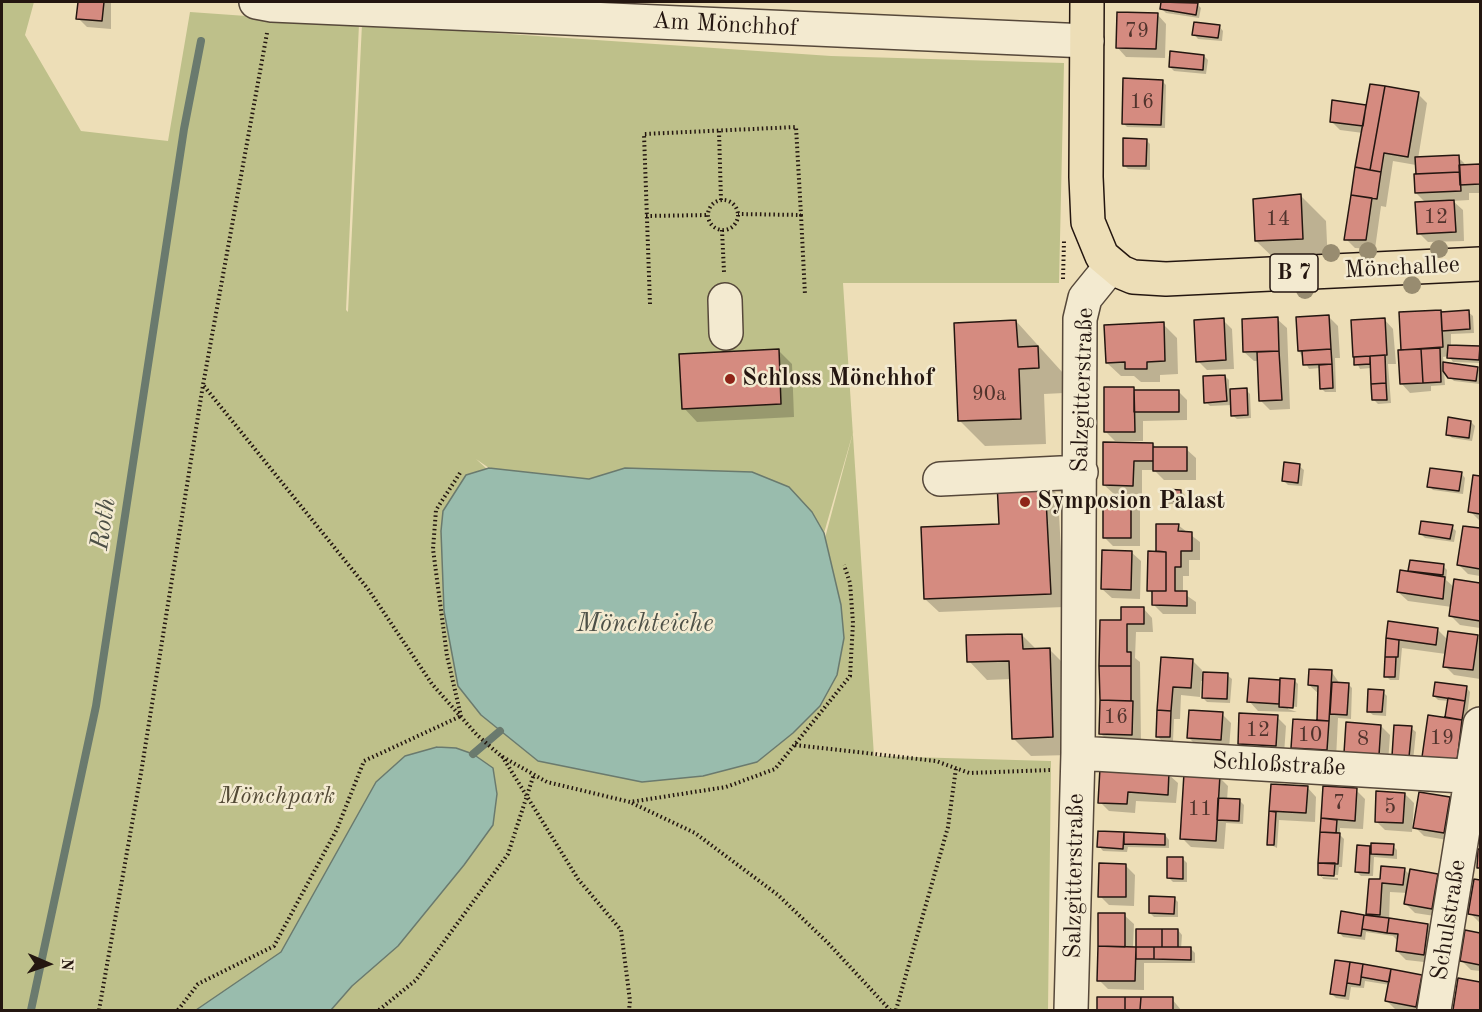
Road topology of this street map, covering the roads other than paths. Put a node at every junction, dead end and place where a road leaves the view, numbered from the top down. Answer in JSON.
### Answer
{"nodes":[{"id":1,"x":1088,"y":2,"type":"edge"},
{"id":2,"x":264,"y":3,"type":"edge"},
{"id":3,"x":440,"y":7,"type":"edge"},
{"id":4,"x":1087,"y":41,"type":"junction"},
{"id":5,"x":1480,"y":264,"type":"edge"},
{"id":6,"x":1111,"y":266,"type":"junction"},
{"id":7,"x":725,"y":300,"type":"road end"},
{"id":8,"x":726,"y":333,"type":"dead end"},
{"id":9,"x":1081,"y":472,"type":"junction"},
{"id":10,"x":940,"y":478,"type":"dead end"},
{"id":11,"x":1480,"y":724,"type":"edge"},
{"id":12,"x":1077,"y":760,"type":"junction"},
{"id":13,"x":1476,"y":777,"type":"edge"},
{"id":14,"x":1071,"y":1011,"type":"edge"},
{"id":15,"x":1434,"y":1011,"type":"edge"}],
"edges":[{"from":1,"to":4,"type":"main road"},
{"from":2,"to":3,"type":"street","name":"Am Mönchhof"},
{"from":3,"to":4,"type":"street","name":"Am Mönchhof"},
{"from":4,"to":6,"type":"main road"},
{"from":5,"to":6,"type":"main road","name":"Mönchallee","number":"B 7"},
{"from":6,"to":9,"type":"street","name":"Salzgitterstraße"},
{"from":7,"to":8,"type":"street"},
{"from":9,"to":10,"type":"street"},
{"from":9,"to":12,"type":"street","name":"Salzgitterstraße"},
{"from":11,"to":13,"type":"street","name":"Schulstraße"},
{"from":12,"to":13,"type":"street","name":"Schloßstraße"},
{"from":12,"to":14,"type":"street","name":"Salzgitterstraße"},
{"from":13,"to":15,"type":"street","name":"Schulstraße"}]}
